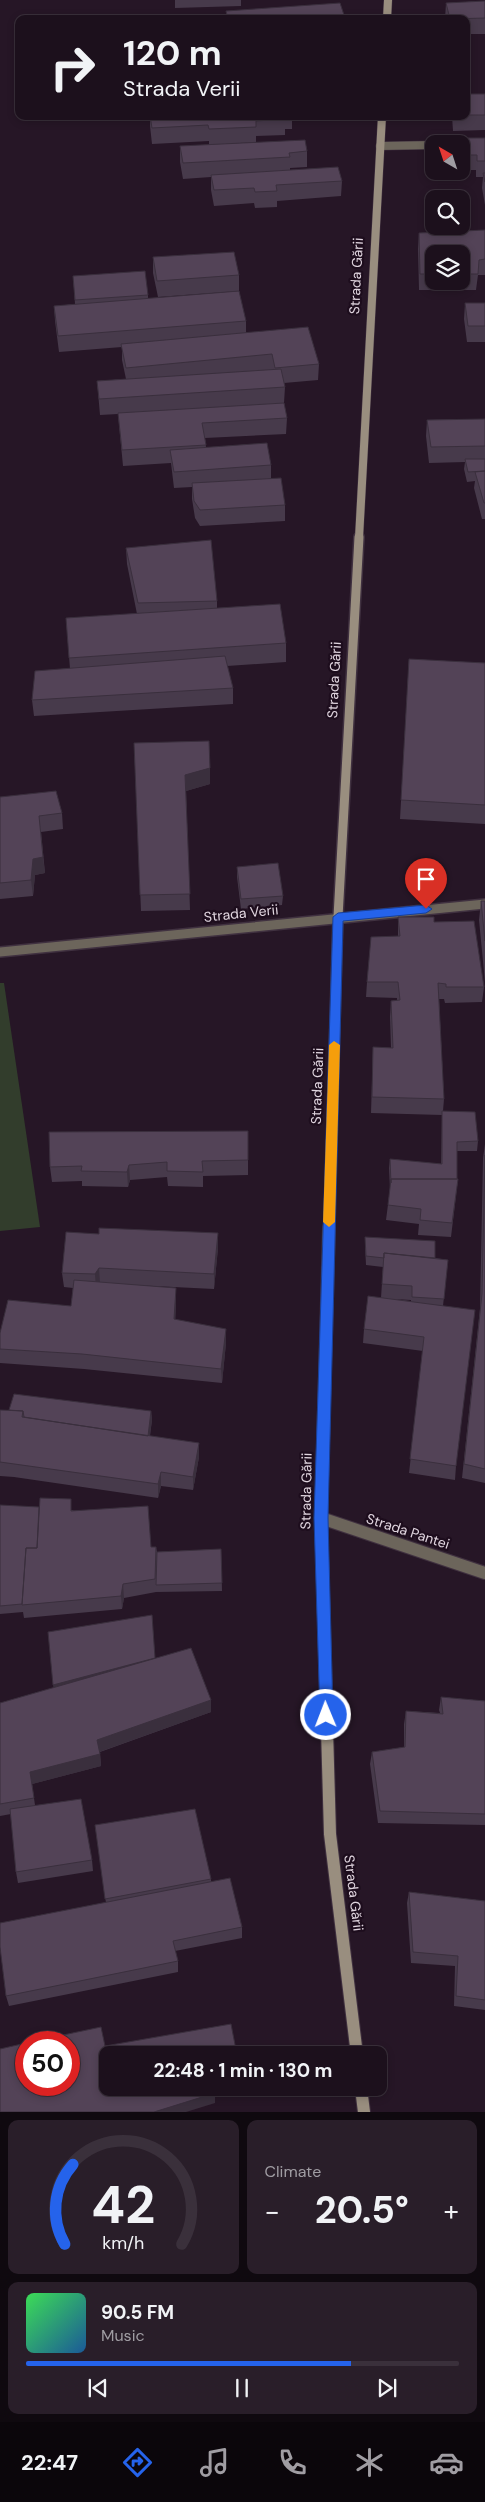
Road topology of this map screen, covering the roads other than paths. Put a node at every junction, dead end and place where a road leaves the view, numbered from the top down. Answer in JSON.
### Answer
{"nodes":[{"id":1,"x":388,"y":0,"type":"edge"},
{"id":2,"x":387,"y":15,"type":"edge"},
{"id":3,"x":382,"y":120,"type":"edge"},
{"id":4,"x":425,"y":145,"type":"edge"},
{"id":5,"x":470,"y":145,"type":"edge"},
{"id":6,"x":485,"y":145,"type":"edge"},
{"id":7,"x":380,"y":146,"type":"junction"},
{"id":8,"x":485,"y":904,"type":"edge"},
{"id":9,"x":338,"y":917,"type":"junction"},
{"id":10,"x":0,"y":952,"type":"edge"},
{"id":11,"x":321,"y":1518,"type":"junction"},
{"id":12,"x":485,"y":1573,"type":"edge"},
{"id":13,"x":356,"y":2046,"type":"edge"},
{"id":14,"x":362,"y":2096,"type":"edge"},
{"id":15,"x":364,"y":2112,"type":"edge"}],
"edges":[{"from":1,"to":2,"type":"main road"},
{"from":3,"to":7,"type":"main road","name":"Strada Gării"},
{"from":4,"to":7,"type":"street"},
{"from":5,"to":6,"type":"street"},
{"from":7,"to":9,"type":"main road","name":"Strada Gării"},
{"from":8,"to":9,"type":"street","name":"Strada Verii"},
{"from":9,"to":10,"type":"street","name":"Strada Verii"},
{"from":9,"to":11,"type":"main road","name":"Strada Gării"},
{"from":11,"to":12,"type":"street","name":"Strada Pantei"},
{"from":11,"to":13,"type":"main road","name":"Strada Gării"},
{"from":14,"to":15,"type":"main road"}]}
